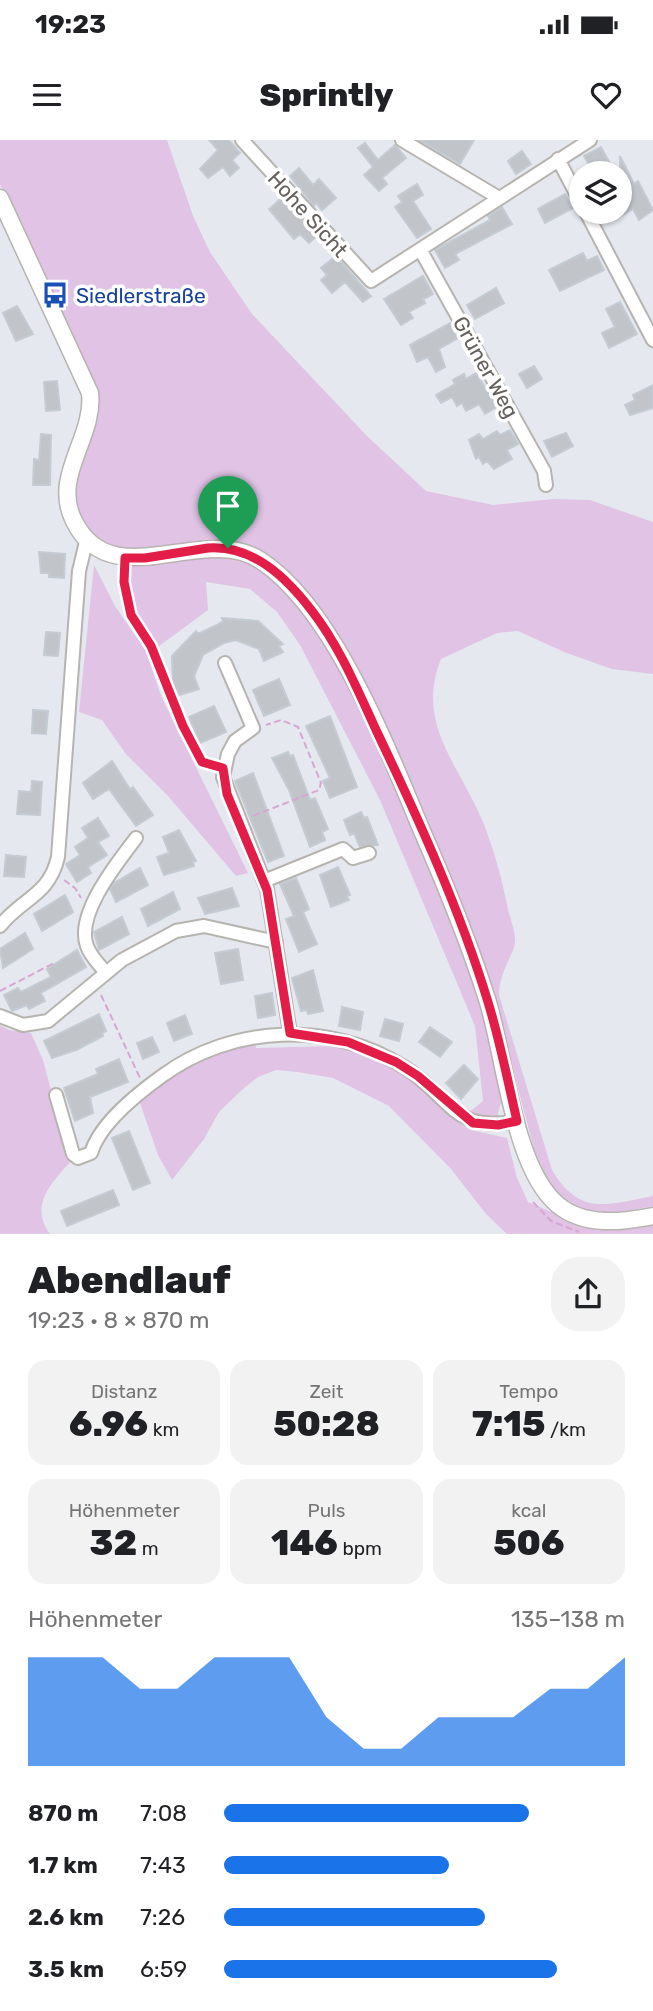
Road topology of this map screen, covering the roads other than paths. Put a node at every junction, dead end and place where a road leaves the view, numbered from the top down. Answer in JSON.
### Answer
{"nodes":[{"id":1,"x":243,"y":140,"type":"edge"},
{"id":2,"x":402,"y":140,"type":"edge"},
{"id":3,"x":590,"y":140,"type":"edge"},
{"id":4,"x":558,"y":159,"type":"junction"},
{"id":5,"x":569,"y":180,"type":"edge"},
{"id":6,"x":0,"y":198,"type":"edge"},
{"id":7,"x":499,"y":198,"type":"junction"},
{"id":8,"x":592,"y":224,"type":"edge"},
{"id":9,"x":421,"y":251,"type":"junction"},
{"id":10,"x":653,"y":340,"type":"edge"},
{"id":11,"x":546,"y":485,"type":"dead end"},
{"id":12,"x":87,"y":538,"type":"junction"},
{"id":13,"x":225,"y":663,"type":"dead end"},
{"id":14,"x":136,"y":838,"type":"dead end"},
{"id":15,"x":369,"y":853,"type":"dead end"},
{"id":16,"x":264,"y":881,"type":"junction"},
{"id":17,"x":0,"y":926,"type":"edge"},
{"id":18,"x":276,"y":942,"type":"junction"},
{"id":19,"x":106,"y":973,"type":"junction"},
{"id":20,"x":0,"y":1016,"type":"edge"},
{"id":21,"x":290,"y":1033,"type":"junction"},
{"id":22,"x":56,"y":1095,"type":"dead end"},
{"id":23,"x":517,"y":1121,"type":"junction"},
{"id":24,"x":653,"y":1216,"type":"edge"}],
"edges":[{"from":1,"to":9,"type":"street","name":"Hohe Sicht"},
{"from":2,"to":7,"type":"street"},
{"from":3,"to":4,"type":"street"},
{"from":4,"to":5,"type":"street"},
{"from":4,"to":7,"type":"street"},
{"from":6,"to":12,"type":"street"},
{"from":7,"to":9,"type":"street"},
{"from":8,"to":10,"type":"street"},
{"from":9,"to":11,"type":"street","name":"Grüner Weg"},
{"from":12,"to":17,"type":"street"},
{"from":12,"to":23,"type":"street"},
{"from":13,"to":16,"type":"street"},
{"from":14,"to":19,"type":"street"},
{"from":15,"to":16,"type":"street"},
{"from":16,"to":18,"type":"street"},
{"from":18,"to":19,"type":"street"},
{"from":18,"to":21,"type":"street"},
{"from":19,"to":20,"type":"street"},
{"from":21,"to":22,"type":"street"},
{"from":21,"to":23,"type":"street"},
{"from":23,"to":24,"type":"street"}]}
